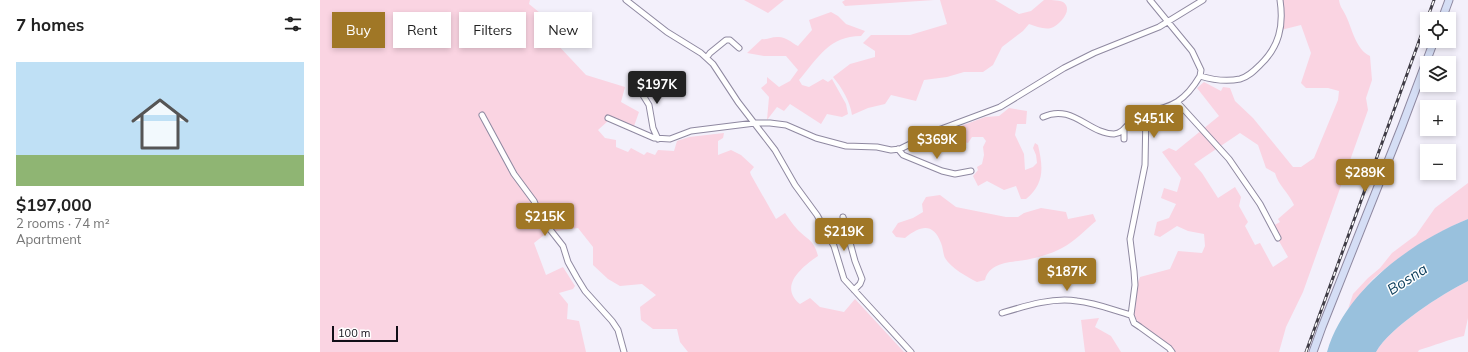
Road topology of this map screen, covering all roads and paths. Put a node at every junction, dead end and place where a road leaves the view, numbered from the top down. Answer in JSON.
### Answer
{"nodes":[{"id":1,"x":626,"y":0,"type":"edge"},
{"id":2,"x":1150,"y":0,"type":"edge"},
{"id":3,"x":1203,"y":0,"type":"edge"},
{"id":4,"x":1280,"y":0,"type":"edge"},
{"id":5,"x":1449,"y":0,"type":"edge"},
{"id":6,"x":1445,"y":12,"type":"edge"},
{"id":7,"x":1167,"y":22,"type":"junction"},
{"id":8,"x":739,"y":48,"type":"dead end"},
{"id":9,"x":1431,"y":48,"type":"edge"},
{"id":10,"x":707,"y":57,"type":"junction"},
{"id":11,"x":1200,"y":76,"type":"junction"},
{"id":12,"x":636,"y":84,"type":"dead end"},
{"id":13,"x":1178,"y":102,"type":"junction"},
{"id":14,"x":1146,"y":112,"type":"junction"},
{"id":15,"x":482,"y":114,"type":"dead end"},
{"id":16,"x":1043,"y":117,"type":"dead end"},
{"id":17,"x":608,"y":118,"type":"dead end"},
{"id":18,"x":755,"y":123,"type":"junction"},
{"id":19,"x":1124,"y":129,"type":"junction"},
{"id":20,"x":658,"y":139,"type":"junction"},
{"id":21,"x":1124,"y":139,"type":"dead end"},
{"id":22,"x":898,"y":149,"type":"junction"},
{"id":23,"x":971,"y":171,"type":"dead end"},
{"id":24,"x":843,"y":217,"type":"dead end"},
{"id":25,"x":1278,"y":238,"type":"dead end"},
{"id":26,"x":854,"y":290,"type":"junction"},
{"id":27,"x":1002,"y":313,"type":"dead end"},
{"id":28,"x":1130,"y":315,"type":"junction"},
{"id":29,"x":624,"y":352,"type":"edge"},
{"id":30,"x":911,"y":352,"type":"edge"},
{"id":31,"x":1172,"y":352,"type":"edge"},
{"id":32,"x":1314,"y":352,"type":"edge"}],
"edges":[{"from":1,"to":10,"type":"street"},
{"from":2,"to":7,"type":"street"},
{"from":3,"to":7,"type":"street"},
{"from":4,"to":11,"type":"street"},
{"from":5,"to":6,"type":"main road"},
{"from":7,"to":11,"type":"street"},
{"from":7,"to":22,"type":"street"},
{"from":8,"to":10,"type":"street"},
{"from":9,"to":32,"type":"main road"},
{"from":10,"to":18,"type":"street"},
{"from":11,"to":13,"type":"street"},
{"from":12,"to":20,"type":"street"},
{"from":13,"to":14,"type":"street"},
{"from":13,"to":25,"type":"street"},
{"from":14,"to":19,"type":"street"},
{"from":14,"to":28,"type":"street"},
{"from":15,"to":29,"type":"street"},
{"from":16,"to":19,"type":"street"},
{"from":17,"to":20,"type":"street"},
{"from":18,"to":20,"type":"street"},
{"from":18,"to":22,"type":"street"},
{"from":18,"to":26,"type":"street"},
{"from":19,"to":21,"type":"street"},
{"from":22,"to":23,"type":"street"},
{"from":24,"to":26,"type":"street"},
{"from":26,"to":30,"type":"street"},
{"from":27,"to":28,"type":"street"},
{"from":28,"to":31,"type":"street"}]}
